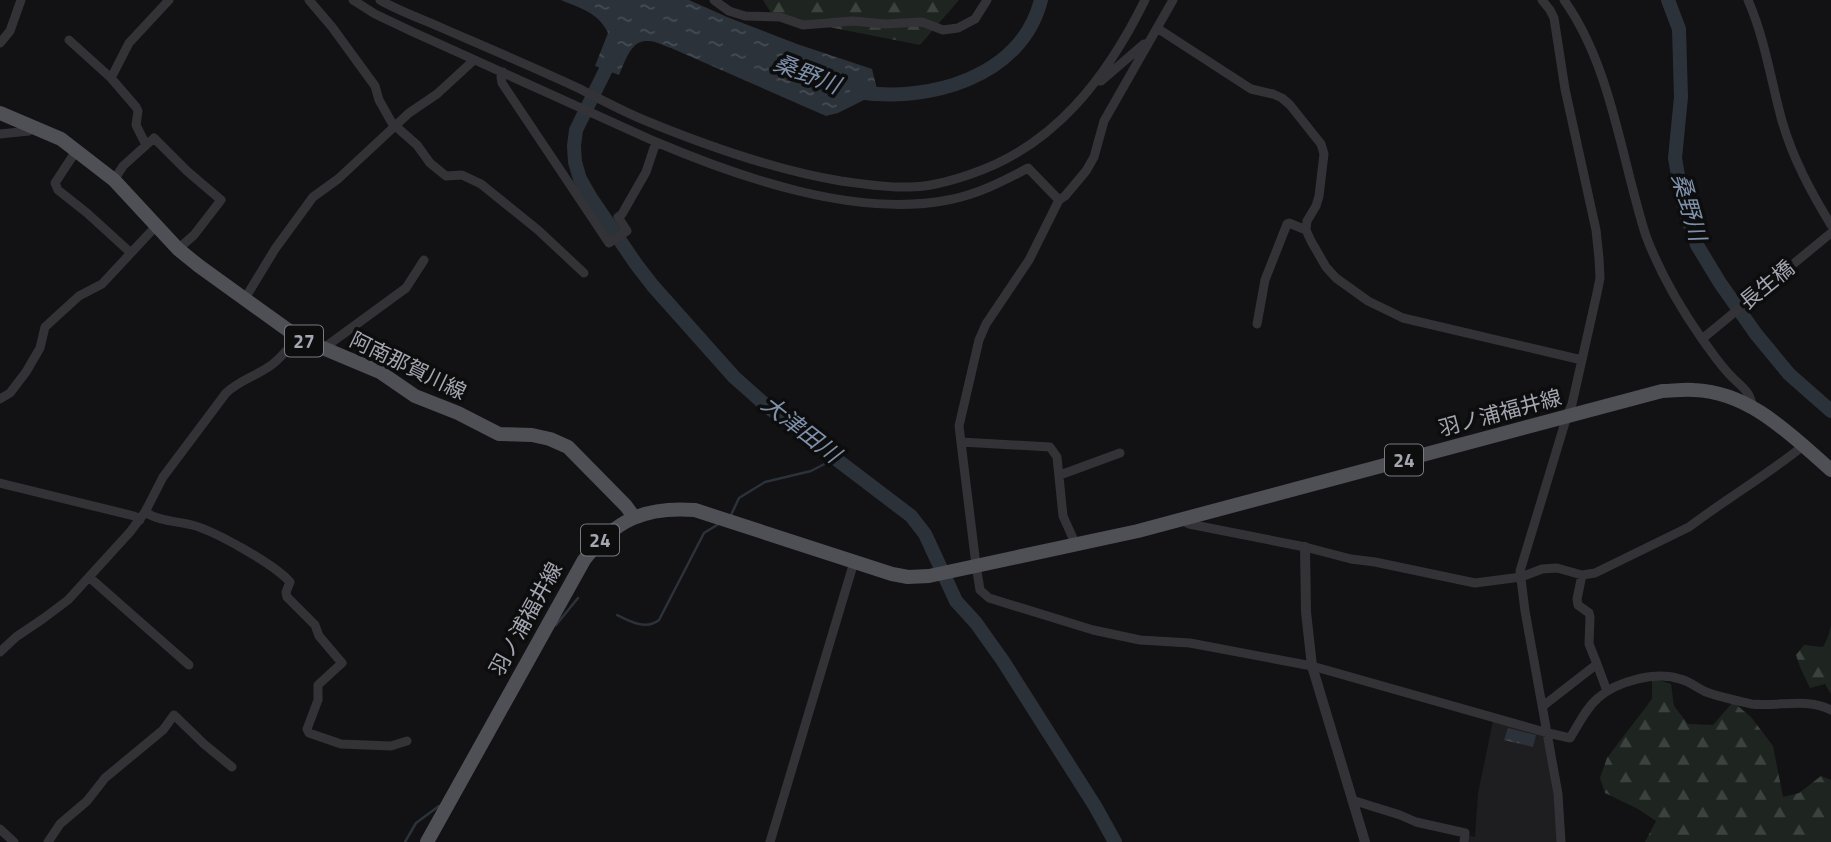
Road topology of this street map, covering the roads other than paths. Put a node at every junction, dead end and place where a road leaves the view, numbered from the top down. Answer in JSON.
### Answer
{"nodes":[{"id":1,"x":21,"y":0,"type":"edge"},
{"id":2,"x":169,"y":0,"type":"edge"},
{"id":3,"x":309,"y":0,"type":"edge"},
{"id":4,"x":353,"y":0,"type":"edge"},
{"id":5,"x":380,"y":0,"type":"edge"},
{"id":6,"x":714,"y":0,"type":"edge"},
{"id":7,"x":987,"y":0,"type":"edge"},
{"id":8,"x":1145,"y":0,"type":"edge"},
{"id":9,"x":1173,"y":0,"type":"edge"},
{"id":10,"x":1542,"y":0,"type":"edge"},
{"id":11,"x":1564,"y":0,"type":"edge"},
{"id":12,"x":1751,"y":3,"type":"edge"},
{"id":13,"x":1157,"y":28,"type":"junction"},
{"id":14,"x":69,"y":40,"type":"dead end"},
{"id":15,"x":0,"y":43,"type":"edge"},
{"id":16,"x":1150,"y":43,"type":"junction"},
{"id":17,"x":474,"y":60,"type":"junction"},
{"id":18,"x":503,"y":72,"type":"junction"},
{"id":19,"x":111,"y":78,"type":"junction"},
{"id":20,"x":1095,"y":81,"type":"junction"},
{"id":21,"x":0,"y":113,"type":"edge"},
{"id":22,"x":34,"y":127,"type":"junction"},
{"id":23,"x":396,"y":127,"type":"junction"},
{"id":24,"x":0,"y":134,"type":"edge"},
{"id":25,"x":656,"y":142,"type":"junction"},
{"id":26,"x":146,"y":145,"type":"junction"},
{"id":27,"x":76,"y":151,"type":"junction"},
{"id":28,"x":114,"y":180,"type":"junction"},
{"id":29,"x":1059,"y":200,"type":"junction"},
{"id":30,"x":157,"y":225,"type":"junction"},
{"id":31,"x":1306,"y":230,"type":"junction"},
{"id":32,"x":1830,"y":231,"type":"edge"},
{"id":33,"x":178,"y":249,"type":"junction"},
{"id":34,"x":131,"y":253,"type":"junction"},
{"id":35,"x":424,"y":260,"type":"dead end"},
{"id":36,"x":584,"y":273,"type":"dead end"},
{"id":37,"x":244,"y":300,"type":"junction"},
{"id":38,"x":1257,"y":324,"type":"dead end"},
{"id":39,"x":1704,"y":337,"type":"junction"},
{"id":40,"x":299,"y":338,"type":"junction"},
{"id":41,"x":326,"y":350,"type":"junction"},
{"id":42,"x":1582,"y":360,"type":"junction"},
{"id":43,"x":0,"y":399,"type":"edge"},
{"id":44,"x":1752,"y":406,"type":"junction"},
{"id":45,"x":1567,"y":416,"type":"junction"},
{"id":46,"x":961,"y":442,"type":"junction"},
{"id":47,"x":1803,"y":446,"type":"junction"},
{"id":48,"x":1120,"y":453,"type":"dead end"},
{"id":49,"x":1831,"y":470,"type":"edge"},
{"id":50,"x":1060,"y":475,"type":"junction"},
{"id":51,"x":0,"y":483,"type":"edge"},
{"id":52,"x":142,"y":516,"type":"junction"},
{"id":53,"x":635,"y":517,"type":"junction"},
{"id":54,"x":1180,"y":520,"type":"junction"},
{"id":55,"x":1076,"y":545,"type":"junction"},
{"id":56,"x":1305,"y":547,"type":"junction"},
{"id":57,"x":853,"y":562,"type":"junction"},
{"id":58,"x":976,"y":565,"type":"junction"},
{"id":59,"x":1582,"y":575,"type":"junction"},
{"id":60,"x":89,"y":577,"type":"junction"},
{"id":61,"x":1521,"y":577,"type":"junction"},
{"id":62,"x":0,"y":652,"type":"edge"},
{"id":63,"x":1597,"y":664,"type":"junction"},
{"id":64,"x":189,"y":665,"type":"dead end"},
{"id":65,"x":1312,"y":666,"type":"junction"},
{"id":66,"x":1607,"y":691,"type":"junction"},
{"id":67,"x":1543,"y":706,"type":"junction"},
{"id":68,"x":1831,"y":710,"type":"edge"},
{"id":69,"x":1548,"y":733,"type":"junction"},
{"id":70,"x":407,"y":741,"type":"dead end"},
{"id":71,"x":232,"y":767,"type":"dead end"},
{"id":72,"x":1352,"y":800,"type":"junction"},
{"id":73,"x":0,"y":829,"type":"edge"},
{"id":74,"x":13,"y":842,"type":"edge"},
{"id":75,"x":48,"y":842,"type":"edge"},
{"id":76,"x":426,"y":842,"type":"edge"},
{"id":77,"x":770,"y":842,"type":"edge"},
{"id":78,"x":1364,"y":842,"type":"edge"},
{"id":79,"x":1464,"y":842,"type":"edge"},
{"id":80,"x":1560,"y":842,"type":"edge"}],
"edges":[{"from":1,"to":15,"type":"street"},
{"from":2,"to":19,"type":"street"},
{"from":3,"to":23,"type":"street"},
{"from":4,"to":17,"type":"street"},
{"from":5,"to":20,"type":"street"},
{"from":6,"to":7,"type":"street"},
{"from":8,"to":20,"type":"street"},
{"from":9,"to":13,"type":"street"},
{"from":10,"to":42,"type":"street"},
{"from":11,"to":39,"type":"street"},
{"from":12,"to":32,"type":"street"},
{"from":13,"to":16,"type":"street"},
{"from":13,"to":31,"type":"street"},
{"from":14,"to":19,"type":"street"},
{"from":16,"to":20,"type":"street"},
{"from":16,"to":29,"type":"street"},
{"from":17,"to":18,"type":"street"},
{"from":17,"to":23,"type":"street"},
{"from":18,"to":25,"type":"street"},
{"from":18,"to":25,"type":"street"},
{"from":19,"to":26,"type":"street"},
{"from":21,"to":22,"type":"main road","name":"阿南那賀川線","number":"27"},
{"from":22,"to":24,"type":"street"},
{"from":22,"to":27,"type":"main road","name":"阿南那賀川線","number":"27"},
{"from":23,"to":36,"type":"street"},
{"from":23,"to":37,"type":"street"},
{"from":25,"to":29,"type":"street"},
{"from":26,"to":28,"type":"street"},
{"from":26,"to":33,"type":"street"},
{"from":27,"to":28,"type":"main road","name":"阿南那賀川線","number":"27"},
{"from":27,"to":34,"type":"street"},
{"from":28,"to":30,"type":"main road","name":"阿南那賀川線","number":"27"},
{"from":29,"to":46,"type":"street"},
{"from":30,"to":33,"type":"main road","name":"阿南那賀川線","number":"27"},
{"from":30,"to":34,"type":"street"},
{"from":31,"to":38,"type":"street"},
{"from":31,"to":42,"type":"street"},
{"from":32,"to":39,"type":"street","name":"長生橋"},
{"from":33,"to":37,"type":"main road","name":"阿南那賀川線","number":"27"},
{"from":34,"to":43,"type":"street"},
{"from":35,"to":41,"type":"street"},
{"from":37,"to":40,"type":"main road","name":"阿南那賀川線","number":"27"},
{"from":39,"to":44,"type":"street"},
{"from":40,"to":41,"type":"main road","name":"阿南那賀川線","number":"27"},
{"from":40,"to":52,"type":"street"},
{"from":41,"to":53,"type":"main road","name":"阿南那賀川線","number":"27"},
{"from":42,"to":45,"type":"street"},
{"from":44,"to":45,"type":"main road","name":"羽ノ浦福井線","number":"24"},
{"from":44,"to":47,"type":"main road","name":"羽ノ浦福井線","number":"24"},
{"from":45,"to":54,"type":"main road","name":"羽ノ浦福井線","number":"24"},
{"from":45,"to":61,"type":"street"},
{"from":46,"to":50,"type":"street"},
{"from":46,"to":58,"type":"street"},
{"from":47,"to":49,"type":"main road","name":"羽ノ浦福井線","number":"24"},
{"from":47,"to":59,"type":"street"},
{"from":48,"to":50,"type":"street"},
{"from":50,"to":55,"type":"street"},
{"from":51,"to":52,"type":"street"},
{"from":52,"to":60,"type":"street"},
{"from":52,"to":70,"type":"street"},
{"from":53,"to":57,"type":"main road","name":"羽ノ浦福井線","number":"24"},
{"from":53,"to":76,"type":"main road","name":"羽ノ浦福井線","number":"24"},
{"from":54,"to":55,"type":"main road","name":"羽ノ浦福井線","number":"24"},
{"from":54,"to":56,"type":"street"},
{"from":55,"to":58,"type":"main road","name":"羽ノ浦福井線","number":"24"},
{"from":56,"to":61,"type":"street"},
{"from":56,"to":65,"type":"street"},
{"from":57,"to":58,"type":"main road","name":"羽ノ浦福井線","number":"24"},
{"from":57,"to":77,"type":"street"},
{"from":58,"to":65,"type":"street"},
{"from":59,"to":61,"type":"street"},
{"from":59,"to":63,"type":"street"},
{"from":60,"to":62,"type":"street"},
{"from":60,"to":64,"type":"street"},
{"from":61,"to":67,"type":"street"},
{"from":63,"to":66,"type":"street"},
{"from":63,"to":67,"type":"street"},
{"from":65,"to":69,"type":"street"},
{"from":65,"to":72,"type":"street"},
{"from":66,"to":68,"type":"street"},
{"from":66,"to":69,"type":"street"},
{"from":67,"to":69,"type":"street"},
{"from":69,"to":80,"type":"street"},
{"from":71,"to":75,"type":"street"},
{"from":72,"to":78,"type":"street"},
{"from":72,"to":79,"type":"street"},
{"from":73,"to":74,"type":"street"}]}
